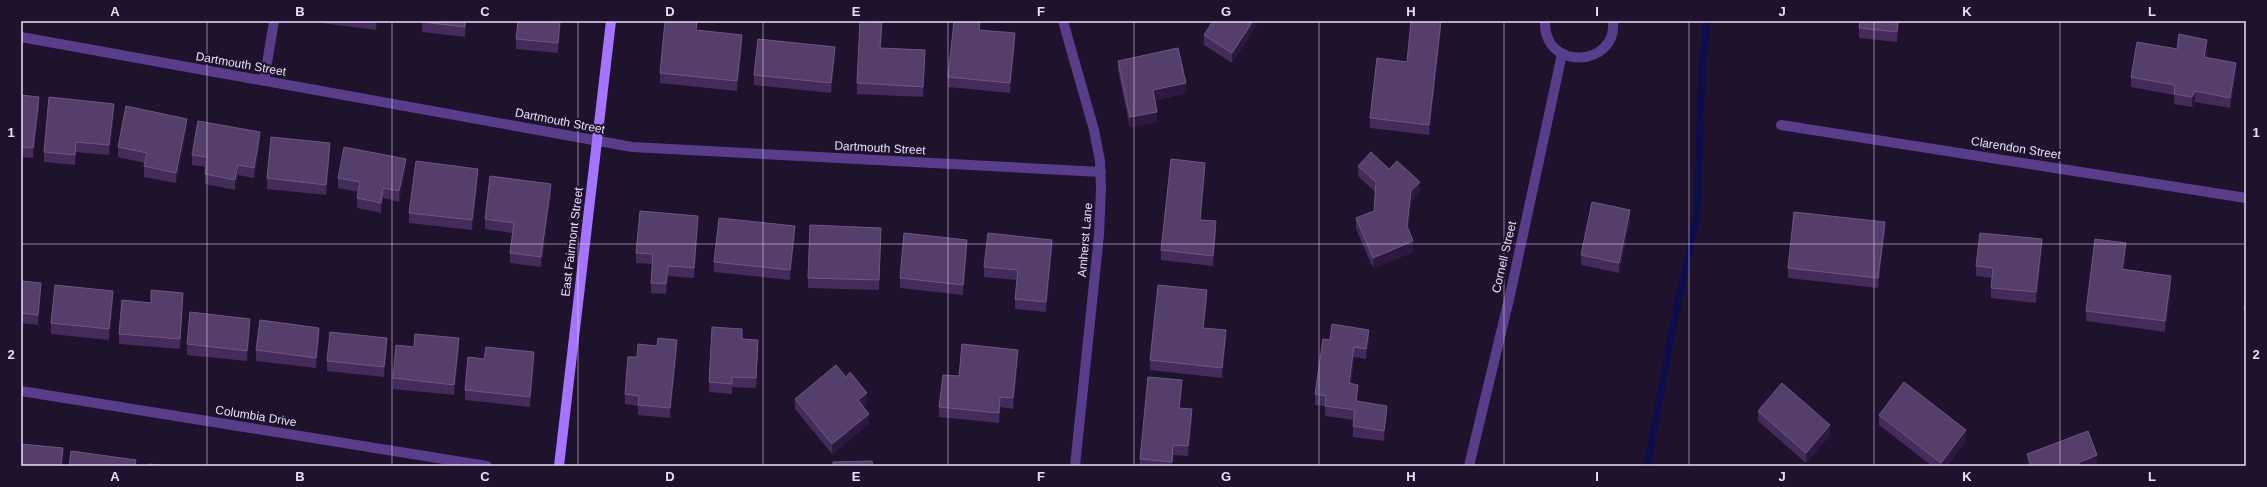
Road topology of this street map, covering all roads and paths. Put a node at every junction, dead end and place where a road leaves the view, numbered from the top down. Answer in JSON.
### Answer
{"nodes":[{"id":1,"x":274,"y":21,"type":"edge"},
{"id":2,"x":611,"y":21,"type":"edge"},
{"id":3,"x":1063,"y":21,"type":"edge"},
{"id":4,"x":1545,"y":21,"type":"edge"},
{"id":5,"x":1613,"y":21,"type":"edge"},
{"id":6,"x":21,"y":37,"type":"edge"},
{"id":7,"x":1562,"y":54,"type":"junction"},
{"id":8,"x":264,"y":81,"type":"junction"},
{"id":9,"x":1781,"y":124,"type":"dead end"},
{"id":10,"x":597,"y":142,"type":"junction"},
{"id":11,"x":1101,"y":172,"type":"junction"},
{"id":12,"x":2246,"y":198,"type":"edge"},
{"id":13,"x":21,"y":391,"type":"edge"},
{"id":14,"x":488,"y":466,"type":"edge"},
{"id":15,"x":559,"y":466,"type":"edge"},
{"id":16,"x":1075,"y":466,"type":"edge"},
{"id":17,"x":1469,"y":466,"type":"edge"}],
"edges":[{"from":1,"to":8,"type":"street"},
{"from":2,"to":10,"type":"street","name":"East Fairmont Street"},
{"from":3,"to":11,"type":"street","name":"Amherst Lane"},
{"from":4,"to":7,"type":"street"},
{"from":5,"to":7,"type":"street"},
{"from":6,"to":8,"type":"street","name":"Dartmouth Street"},
{"from":7,"to":17,"type":"street","name":"Cornell Street"},
{"from":8,"to":10,"type":"street","name":"Dartmouth Street"},
{"from":9,"to":12,"type":"street","name":"Clarendon Street"},
{"from":10,"to":11,"type":"street","name":"Dartmouth Street"},
{"from":10,"to":15,"type":"street","name":"East Fairmont Street"},
{"from":11,"to":16,"type":"street","name":"Amherst Lane"},
{"from":13,"to":14,"type":"street","name":"Columbia Drive"}]}
